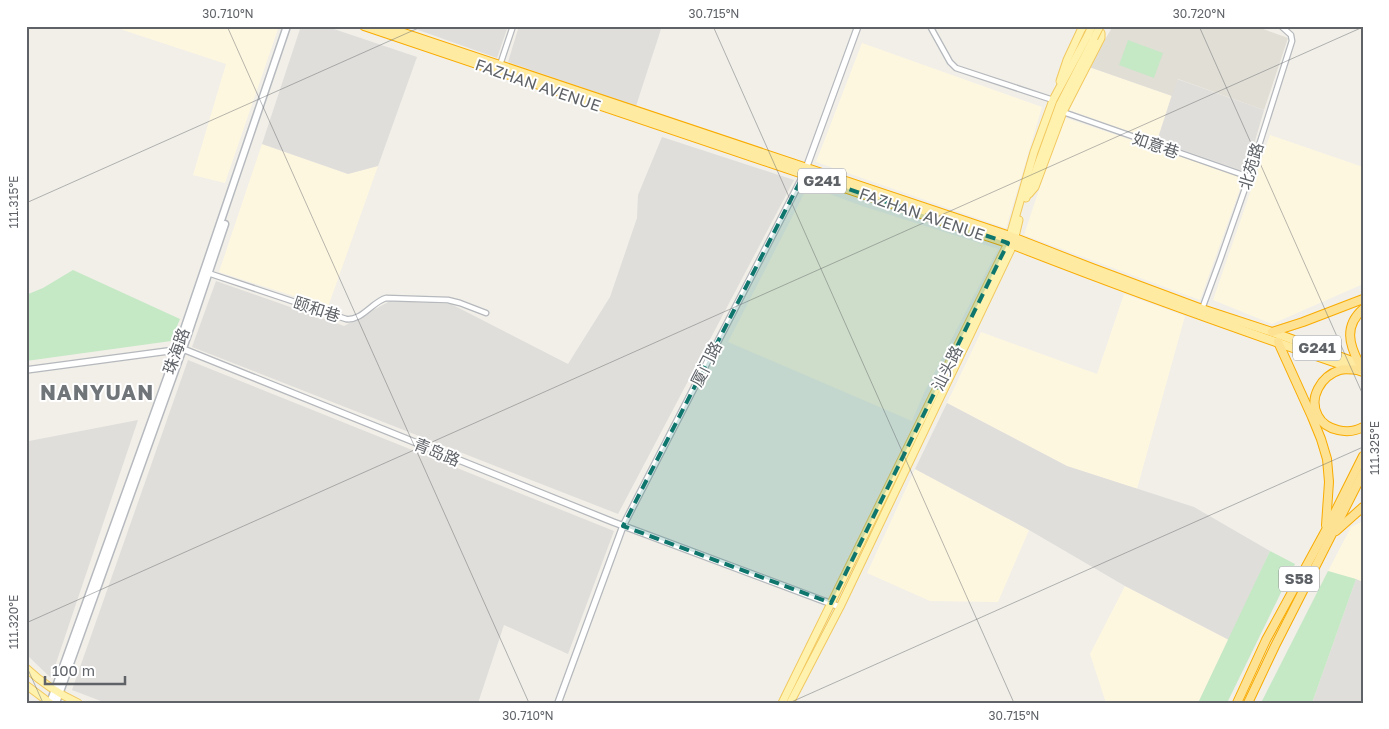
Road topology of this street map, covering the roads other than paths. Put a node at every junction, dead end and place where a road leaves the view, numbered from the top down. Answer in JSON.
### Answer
{"nodes":[{"id":1,"x":289,"y":26,"type":"edge"},
{"id":2,"x":364,"y":26,"type":"edge"},
{"id":3,"x":383,"y":26,"type":"edge"},
{"id":4,"x":513,"y":26,"type":"edge"},
{"id":5,"x":858,"y":26,"type":"edge"},
{"id":6,"x":930,"y":26,"type":"edge"},
{"id":7,"x":1086,"y":26,"type":"edge"},
{"id":8,"x":1092,"y":26,"type":"edge"},
{"id":9,"x":1281,"y":26,"type":"edge"},
{"id":10,"x":1100,"y":29,"type":"edge"},
{"id":11,"x":1091,"y":36,"type":"junction"},
{"id":12,"x":498,"y":69,"type":"junction"},
{"id":13,"x":1053,"y":100,"type":"junction"},
{"id":14,"x":1063,"y":112,"type":"junction"},
{"id":15,"x":805,"y":172,"type":"junction"},
{"id":16,"x":1249,"y":177,"type":"junction"},
{"id":17,"x":1025,"y":200,"type":"junction"},
{"id":18,"x":1011,"y":241,"type":"junction"},
{"id":19,"x":206,"y":273,"type":"junction"},
{"id":20,"x":1363,"y":299,"type":"edge"},
{"id":21,"x":1202,"y":309,"type":"junction"},
{"id":22,"x":1363,"y":310,"type":"edge"},
{"id":23,"x":486,"y":313,"type":"dead end"},
{"id":24,"x":1272,"y":332,"type":"junction"},
{"id":25,"x":1278,"y":342,"type":"junction"},
{"id":26,"x":180,"y":349,"type":"junction"},
{"id":27,"x":1361,"y":367,"type":"edge"},
{"id":28,"x":26,"y":370,"type":"edge"},
{"id":29,"x":1363,"y":427,"type":"edge"},
{"id":30,"x":1363,"y":456,"type":"edge"},
{"id":31,"x":1363,"y":473,"type":"edge"},
{"id":32,"x":1363,"y":507,"type":"edge"},
{"id":33,"x":623,"y":526,"type":"junction"},
{"id":34,"x":1328,"y":532,"type":"junction"},
{"id":35,"x":831,"y":604,"type":"junction"},
{"id":36,"x":840,"y":607,"type":"junction"},
{"id":37,"x":26,"y":668,"type":"edge"},
{"id":38,"x":26,"y":685,"type":"edge"},
{"id":39,"x":57,"y":692,"type":"junction"},
{"id":40,"x":50,"y":703,"type":"edge"},
{"id":41,"x":56,"y":703,"type":"edge"},
{"id":42,"x":78,"y":703,"type":"edge"},
{"id":43,"x":558,"y":703,"type":"edge"},
{"id":44,"x":782,"y":703,"type":"edge"},
{"id":45,"x":790,"y":703,"type":"edge"},
{"id":46,"x":1237,"y":703,"type":"edge"},
{"id":47,"x":1248,"y":703,"type":"edge"}],
"edges":[{"from":1,"to":19,"type":"main road","name":"珠海路"},
{"from":2,"to":12,"type":"highway","name":"FAZHAN AVENUE","number":"G241"},
{"from":3,"to":12,"type":"highway","name":"FAZHAN AVENUE","number":"G241"},
{"from":4,"to":12,"type":"street"},
{"from":5,"to":15,"type":"street","name":"厦门路"},
{"from":6,"to":13,"type":"street"},
{"from":7,"to":13,"type":"main road"},
{"from":8,"to":11,"type":"main road","name":"汕头路","bridge":true},
{"from":9,"to":16,"type":"street","name":"北苑路"},
{"from":10,"to":11,"type":"main road","name":"汕头路","bridge":true},
{"from":10,"to":14,"type":"main road"},
{"from":11,"to":13,"type":"main road","name":"汕头路"},
{"from":11,"to":17,"type":"main road","name":"汕头路"},
{"from":12,"to":15,"type":"highway","name":"FAZHAN AVENUE","number":"G241"},
{"from":13,"to":18,"type":"main road","name":"汕头路"},
{"from":14,"to":16,"type":"street","name":"如意巷"},
{"from":14,"to":17,"type":"main road"},
{"from":15,"to":18,"type":"highway","name":"FAZHAN AVENUE","number":"G241"},
{"from":15,"to":33,"type":"street","name":"厦门路"},
{"from":16,"to":21,"type":"street","name":"北苑路"},
{"from":17,"to":18,"type":"main road","name":"汕头路"},
{"from":18,"to":21,"type":"highway","name":"FAZHAN AVENUE","number":"G241"},
{"from":18,"to":25,"type":"highway","name":"FAZHAN AVENUE","number":"G241"},
{"from":18,"to":35,"type":"main road","name":"汕头路"},
{"from":18,"to":36,"type":"main road","name":"汕头路"},
{"from":19,"to":23,"type":"street","name":"颐和巷"},
{"from":19,"to":26,"type":"main road","name":"珠海路"},
{"from":20,"to":24,"type":"highway"},
{"from":21,"to":24,"type":"highway","name":"FAZHAN AVENUE","number":"G241"},
{"from":22,"to":27,"type":"highway"},
{"from":24,"to":27,"type":"highway","name":"FAZHAN AVENUE","number":"G241"},
{"from":25,"to":27,"type":"highway","name":"FAZHAN AVENUE","number":"G241"},
{"from":25,"to":34,"type":"highway"},
{"from":26,"to":28,"type":"street","name":"青岛路"},
{"from":26,"to":33,"type":"street","name":"青岛路"},
{"from":26,"to":39,"type":"main road","name":"珠海路"},
{"from":27,"to":29,"type":"highway"},
{"from":30,"to":34,"type":"highway","number":"S58"},
{"from":31,"to":34,"type":"highway","number":"S58"},
{"from":32,"to":34,"type":"highway"},
{"from":33,"to":35,"type":"street","name":"青岛路"},
{"from":33,"to":43,"type":"street","name":"厦门路"},
{"from":34,"to":46,"type":"highway","number":"S58"},
{"from":34,"to":47,"type":"highway","number":"S58"},
{"from":35,"to":36,"type":"street","name":"青岛路"},
{"from":35,"to":44,"type":"main road","name":"汕头路"},
{"from":36,"to":45,"type":"main road","name":"汕头路"},
{"from":37,"to":39,"type":"main road"},
{"from":38,"to":40,"type":"main road"},
{"from":39,"to":40,"type":"main road","name":"珠海路"},
{"from":39,"to":41,"type":"main road","name":"珠海路"},
{"from":39,"to":42,"type":"main road"}]}
